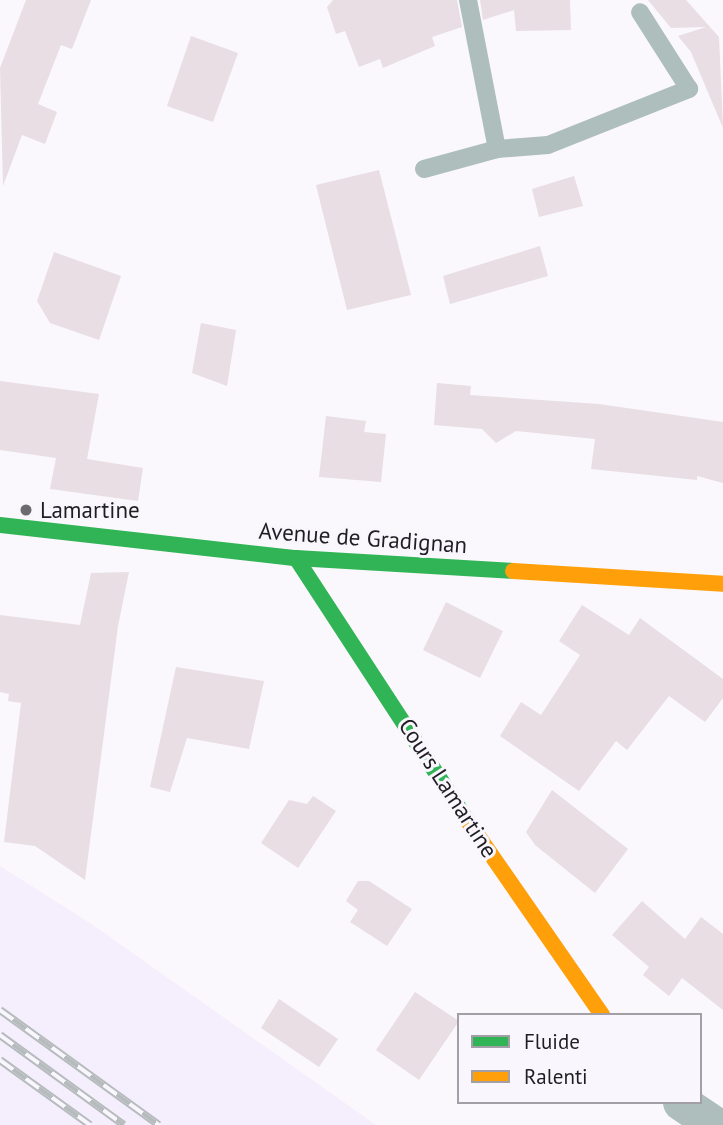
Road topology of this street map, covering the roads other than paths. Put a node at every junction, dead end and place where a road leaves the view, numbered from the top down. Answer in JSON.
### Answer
{"nodes":[{"id":1,"x":468,"y":0,"type":"edge"},
{"id":2,"x":640,"y":12,"type":"dead end"},
{"id":3,"x":498,"y":149,"type":"junction"},
{"id":4,"x":424,"y":169,"type":"dead end"},
{"id":5,"x":0,"y":525,"type":"edge"},
{"id":6,"x":296,"y":558,"type":"junction"},
{"id":7,"x":723,"y":584,"type":"edge"},
{"id":8,"x":601,"y":1013,"type":"edge"},
{"id":9,"x":684,"y":1104,"type":"edge"},
{"id":10,"x":715,"y":1125,"type":"edge"}],
"edges":[{"from":1,"to":3,"type":"lane"},
{"from":2,"to":3,"type":"lane"},
{"from":3,"to":4,"type":"lane"},
{"from":5,"to":6,"type":"street","name":"Avenue de Gradignan"},
{"from":6,"to":7,"type":"street","name":"Avenue de Gradignan"},
{"from":6,"to":8,"type":"street","name":"Cours Lamartine"},
{"from":9,"to":10,"type":"street"}]}
